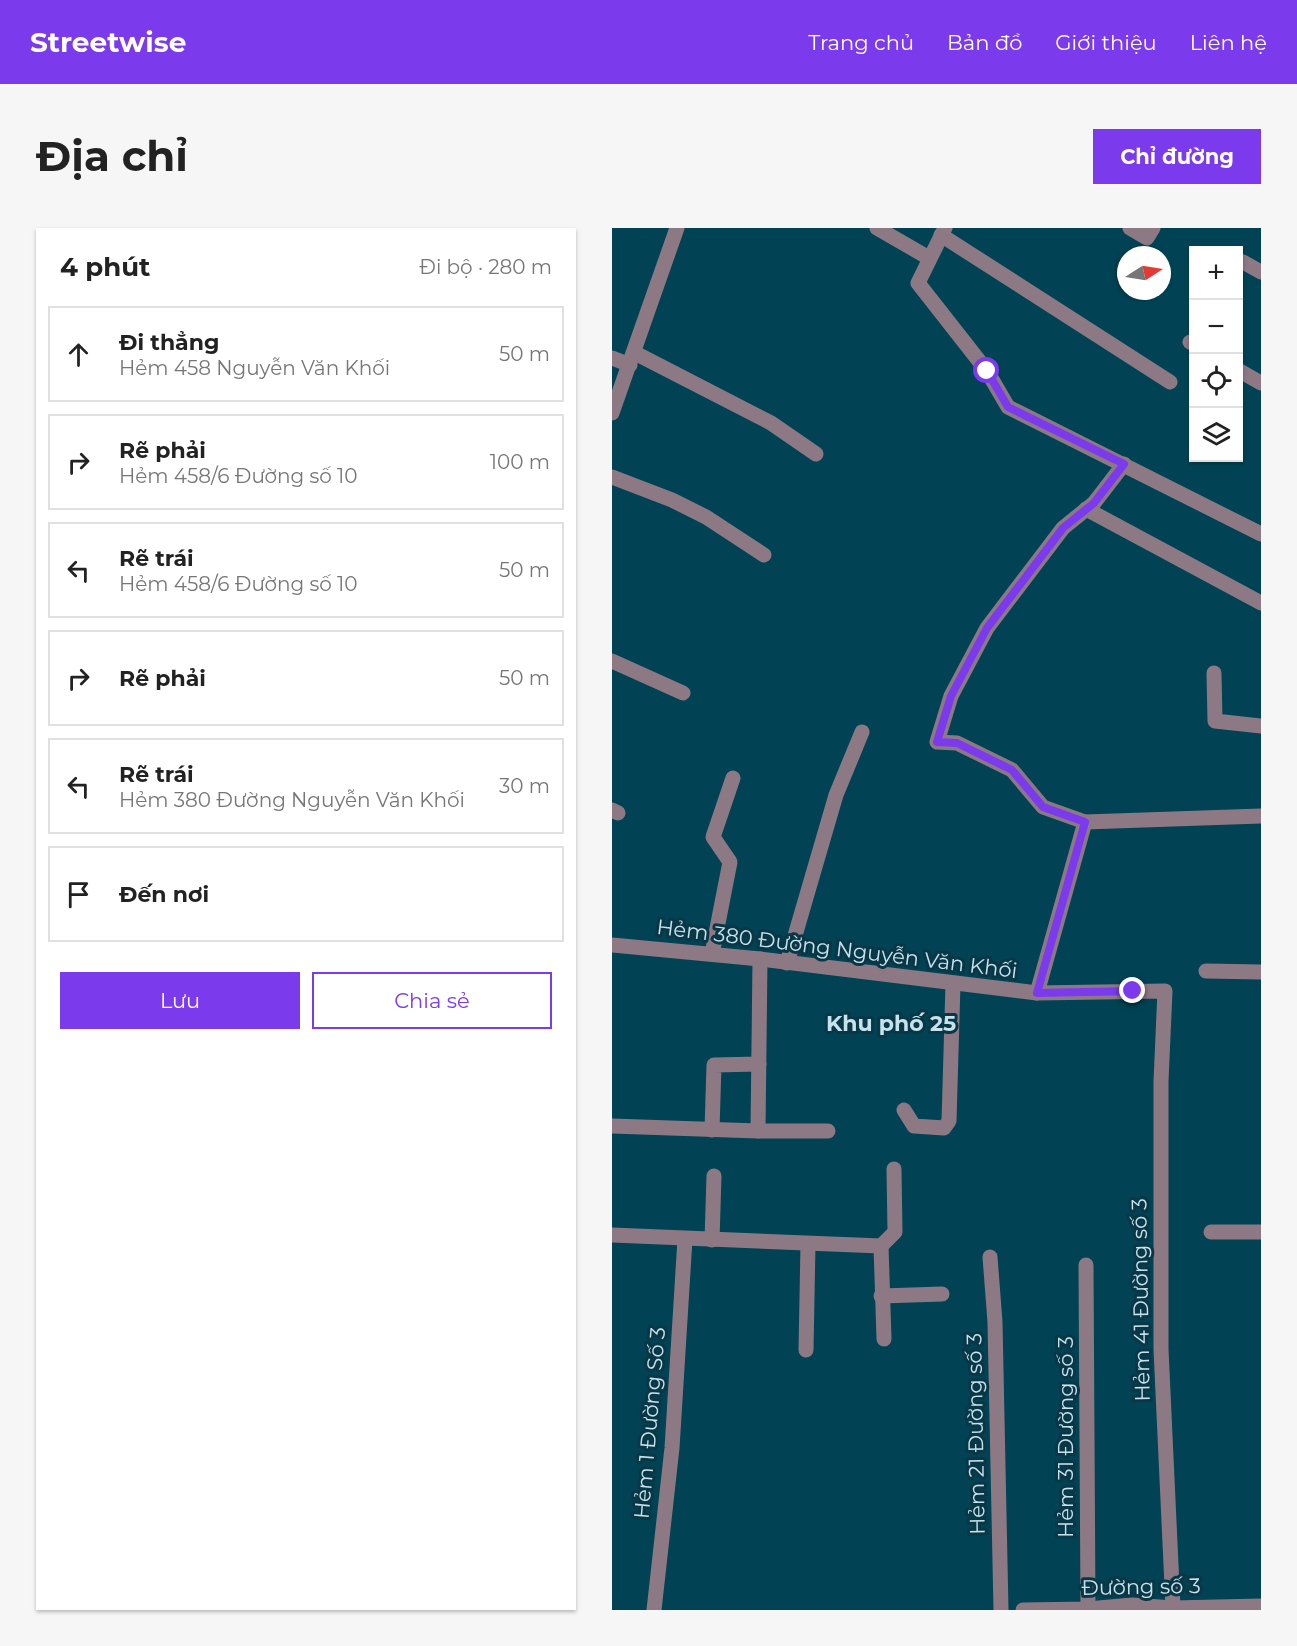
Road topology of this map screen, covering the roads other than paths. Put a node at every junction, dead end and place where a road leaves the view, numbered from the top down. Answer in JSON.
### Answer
{"nodes":[{"id":1,"x":677,"y":228,"type":"edge"},
{"id":2,"x":877,"y":228,"type":"edge"},
{"id":3,"x":1130,"y":228,"type":"edge"},
{"id":4,"x":1153,"y":228,"type":"edge"},
{"id":5,"x":943,"y":232,"type":"edge"},
{"id":6,"x":929,"y":258,"type":"junction"},
{"id":7,"x":1243,"y":263,"type":"edge"},
{"id":8,"x":1261,"y":272,"type":"edge"},
{"id":9,"x":612,"y":358,"type":"edge"},
{"id":10,"x":632,"y":359,"type":"junction"},
{"id":11,"x":1243,"y":372,"type":"edge"},
{"id":12,"x":1170,"y":382,"type":"dead end"},
{"id":13,"x":1261,"y":383,"type":"edge"},
{"id":14,"x":612,"y":413,"type":"edge"},
{"id":15,"x":816,"y":454,"type":"dead end"},
{"id":16,"x":1124,"y":464,"type":"junction"},
{"id":17,"x":612,"y":477,"type":"edge"},
{"id":18,"x":1086,"y":509,"type":"junction"},
{"id":19,"x":1261,"y":534,"type":"edge"},
{"id":20,"x":764,"y":555,"type":"dead end"},
{"id":21,"x":1261,"y":603,"type":"edge"},
{"id":22,"x":612,"y":661,"type":"edge"},
{"id":23,"x":1214,"y":673,"type":"dead end"},
{"id":24,"x":683,"y":693,"type":"dead end"},
{"id":25,"x":1261,"y":726,"type":"edge"},
{"id":26,"x":862,"y":732,"type":"dead end"},
{"id":27,"x":733,"y":778,"type":"dead end"},
{"id":28,"x":1261,"y":816,"type":"edge"},
{"id":29,"x":1085,"y":822,"type":"junction"},
{"id":30,"x":612,"y":945,"type":"edge"},
{"id":31,"x":712,"y":954,"type":"junction"},
{"id":32,"x":760,"y":959,"type":"junction"},
{"id":33,"x":787,"y":963,"type":"junction"},
{"id":34,"x":1206,"y":971,"type":"dead end"},
{"id":35,"x":1261,"y":972,"type":"edge"},
{"id":36,"x":953,"y":984,"type":"junction"},
{"id":37,"x":1165,"y":991,"type":"joint"},
{"id":38,"x":1037,"y":993,"type":"junction"},
{"id":39,"x":759,"y":1064,"type":"junction"},
{"id":40,"x":904,"y":1110,"type":"dead end"},
{"id":41,"x":612,"y":1126,"type":"edge"},
{"id":42,"x":712,"y":1130,"type":"junction"},
{"id":43,"x":758,"y":1131,"type":"junction"},
{"id":44,"x":828,"y":1131,"type":"dead end"},
{"id":45,"x":894,"y":1169,"type":"dead end"},
{"id":46,"x":714,"y":1176,"type":"dead end"},
{"id":47,"x":1211,"y":1232,"type":"dead end"},
{"id":48,"x":1261,"y":1232,"type":"edge"},
{"id":49,"x":612,"y":1235,"type":"edge"},
{"id":50,"x":685,"y":1239,"type":"junction"},
{"id":51,"x":712,"y":1240,"type":"junction"},
{"id":52,"x":808,"y":1244,"type":"junction"},
{"id":53,"x":881,"y":1246,"type":"junction"},
{"id":54,"x":990,"y":1257,"type":"dead end"},
{"id":55,"x":1086,"y":1265,"type":"dead end"},
{"id":56,"x":942,"y":1294,"type":"dead end"},
{"id":57,"x":881,"y":1296,"type":"junction"},
{"id":58,"x":884,"y":1339,"type":"dead end"},
{"id":59,"x":806,"y":1350,"type":"dead end"},
{"id":60,"x":1261,"y":1606,"type":"edge"},
{"id":61,"x":1132,"y":1607,"type":"edge"},
{"id":62,"x":1173,"y":1608,"type":"junction"},
{"id":63,"x":1088,"y":1609,"type":"edge"},
{"id":64,"x":1215,"y":1609,"type":"edge"},
{"id":65,"x":654,"y":1610,"type":"edge"},
{"id":66,"x":1000,"y":1610,"type":"edge"},
{"id":67,"x":1023,"y":1610,"type":"edge"},
{"id":68,"x":1033,"y":1610,"type":"edge"}],
"edges":[{"from":1,"to":10,"type":"street"},
{"from":2,"to":6,"type":"street"},
{"from":3,"to":4,"type":"street"},
{"from":5,"to":6,"type":"street"},
{"from":5,"to":12,"type":"street"},
{"from":6,"to":16,"type":"street"},
{"from":7,"to":8,"type":"street"},
{"from":9,"to":10,"type":"street"},
{"from":10,"to":14,"type":"street"},
{"from":10,"to":15,"type":"street"},
{"from":11,"to":13,"type":"street"},
{"from":16,"to":18,"type":"street"},
{"from":16,"to":19,"type":"street"},
{"from":17,"to":20,"type":"street"},
{"from":18,"to":21,"type":"street"},
{"from":18,"to":29,"type":"street"},
{"from":22,"to":24,"type":"street"},
{"from":23,"to":25,"type":"street"},
{"from":26,"to":33,"type":"street"},
{"from":27,"to":31,"type":"street"},
{"from":28,"to":29,"type":"street"},
{"from":29,"to":38,"type":"street"},
{"from":30,"to":31,"type":"street","name":"Hẻm 380 Đường Nguyễn Văn Khối"},
{"from":31,"to":32,"type":"street","name":"Hẻm 380 Đường Nguyễn Văn Khối"},
{"from":32,"to":33,"type":"street","name":"Hẻm 380 Đường Nguyễn Văn Khối"},
{"from":32,"to":39,"type":"street"},
{"from":33,"to":36,"type":"street","name":"Hẻm 380 Đường Nguyễn Văn Khối"},
{"from":34,"to":35,"type":"street"},
{"from":36,"to":38,"type":"street","name":"Hẻm 380 Đường Nguyễn Văn Khối"},
{"from":36,"to":40,"type":"street"},
{"from":37,"to":38,"type":"street","name":"Hẻm 380 Đường Nguyễn Văn Khối"},
{"from":37,"to":62,"type":"street","name":"Hẻm 41 Đường số 3"},
{"from":39,"to":42,"type":"street"},
{"from":39,"to":43,"type":"street"},
{"from":41,"to":42,"type":"street"},
{"from":42,"to":43,"type":"street"},
{"from":43,"to":44,"type":"street"},
{"from":45,"to":53,"type":"street"},
{"from":46,"to":51,"type":"street"},
{"from":47,"to":48,"type":"street"},
{"from":49,"to":50,"type":"street"},
{"from":50,"to":51,"type":"street"},
{"from":50,"to":65,"type":"street","name":"Hẻm 1 Đường Số 3"},
{"from":51,"to":52,"type":"street"},
{"from":52,"to":53,"type":"street"},
{"from":52,"to":59,"type":"street"},
{"from":53,"to":57,"type":"street"},
{"from":54,"to":66,"type":"street","name":"Hẻm 21 Đường số 3"},
{"from":55,"to":63,"type":"street","name":"Hẻm 31 Đường số 3"},
{"from":56,"to":57,"type":"street"},
{"from":57,"to":58,"type":"street"},
{"from":60,"to":64,"type":"street","name":"Đường số 3"},
{"from":61,"to":62,"type":"street","name":"Đường số 3"},
{"from":61,"to":63,"type":"street","name":"Đường số 3"},
{"from":62,"to":64,"type":"street","name":"Đường số 3"},
{"from":63,"to":68,"type":"street","name":"Đường số 3"},
{"from":67,"to":68,"type":"street","name":"Đường số 3"}]}
